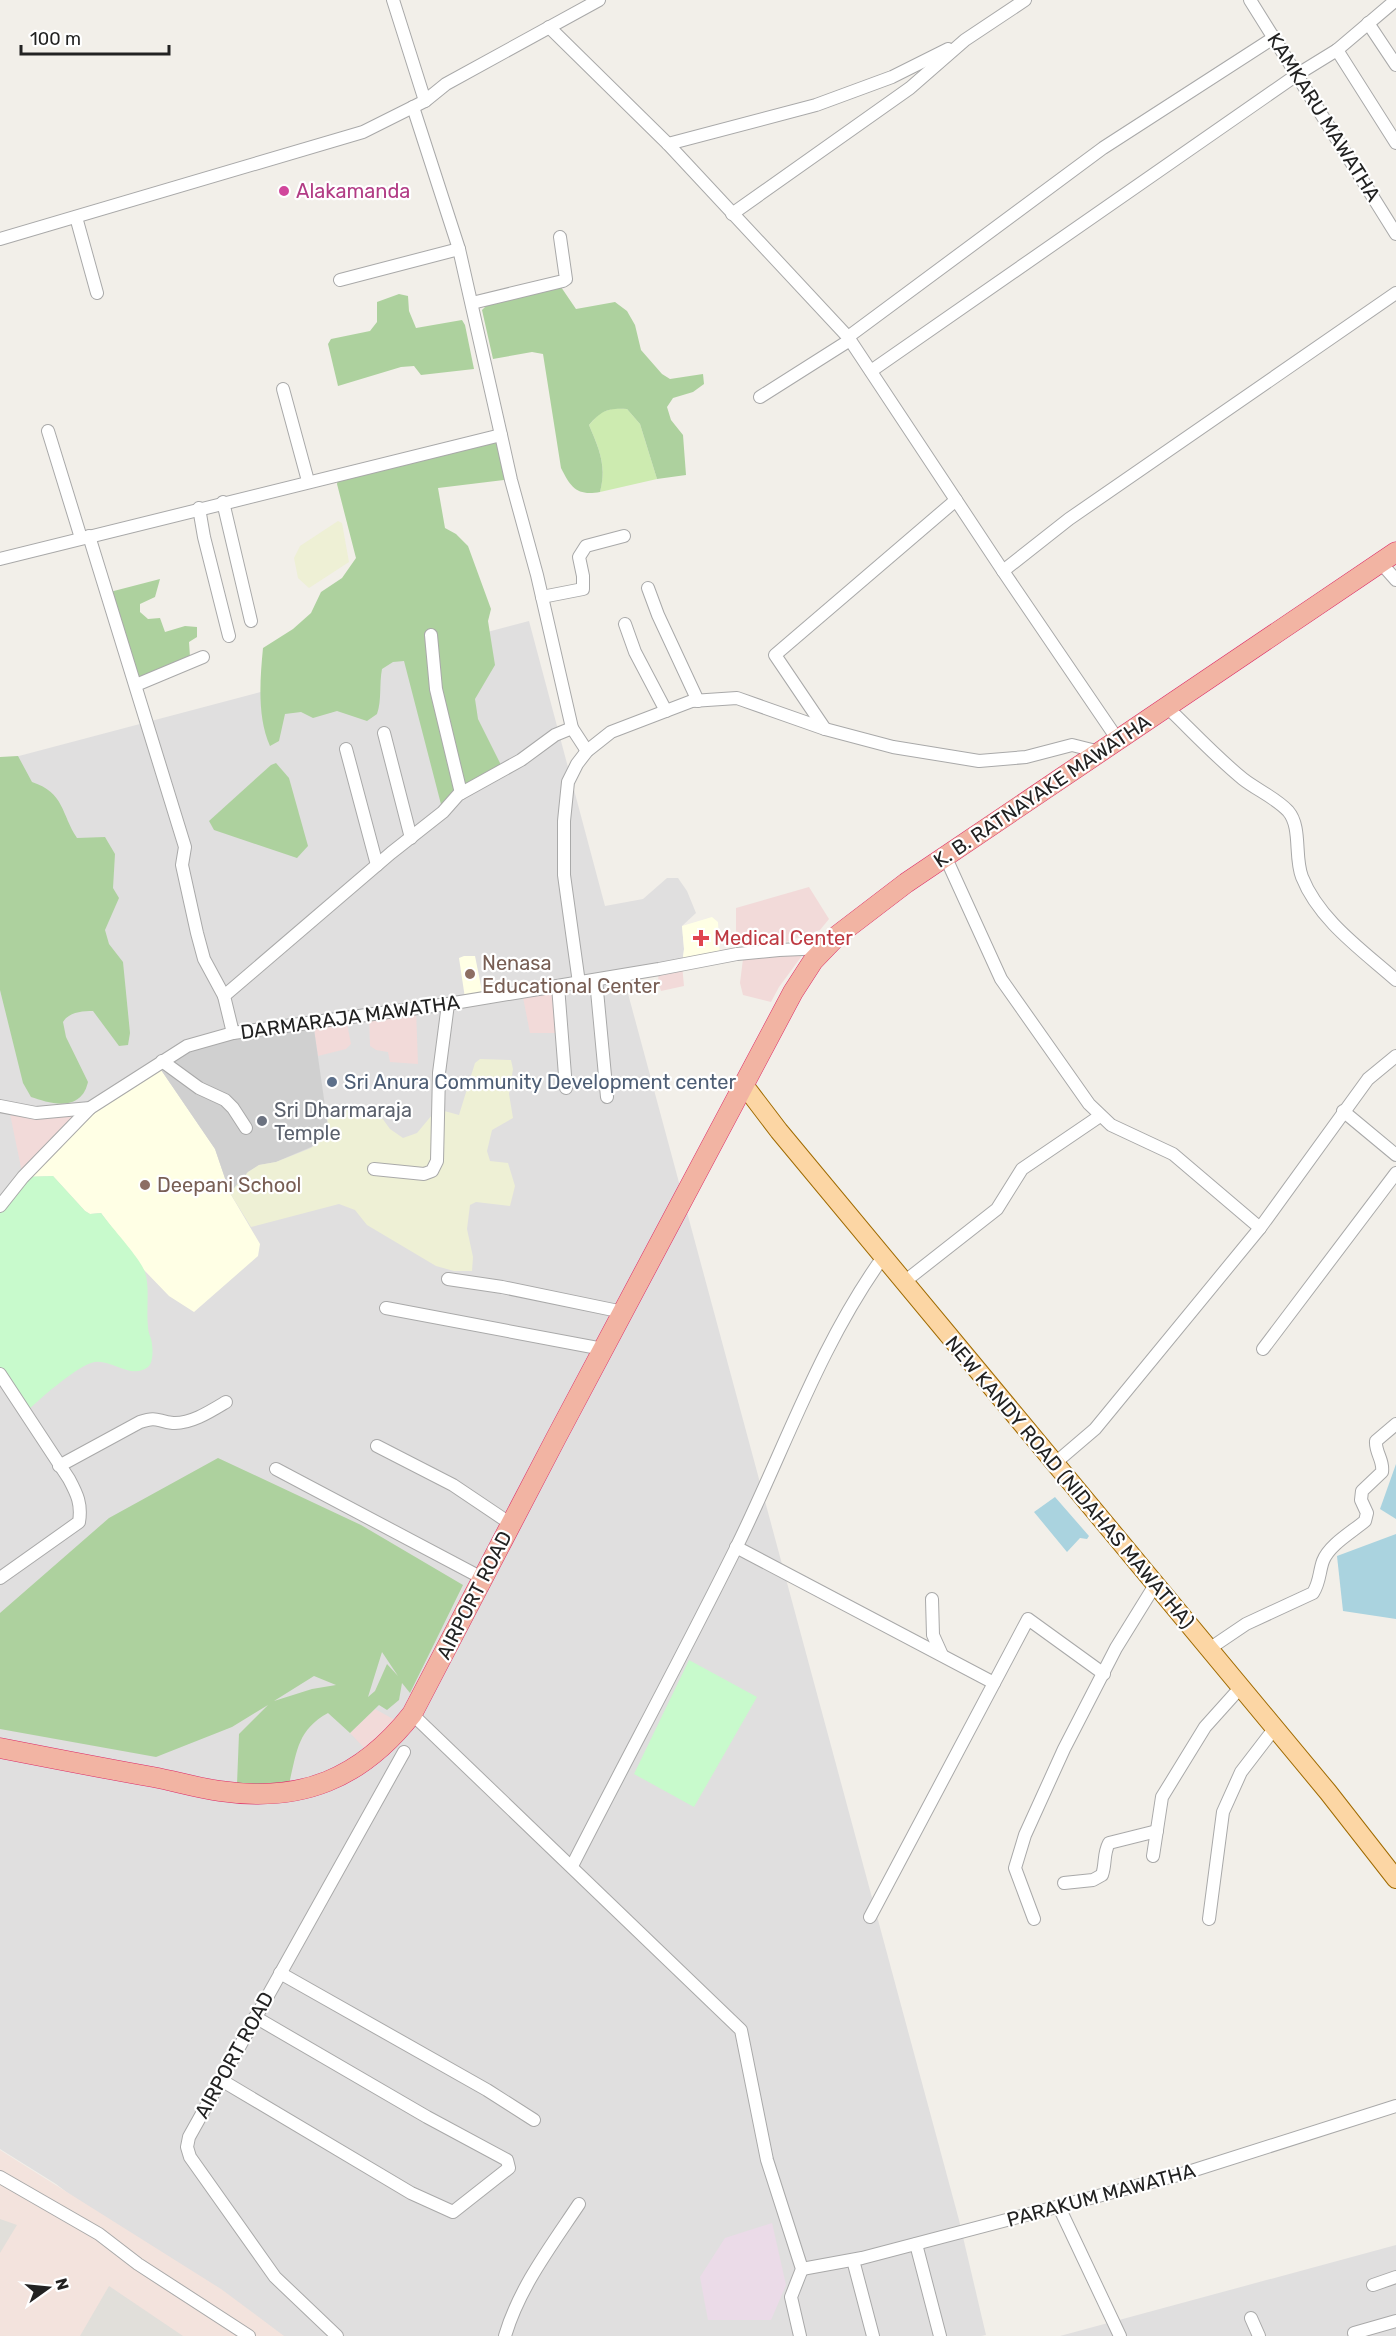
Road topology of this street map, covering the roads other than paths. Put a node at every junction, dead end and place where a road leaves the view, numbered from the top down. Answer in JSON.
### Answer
{"nodes":[{"id":1,"x":393,"y":0,"type":"edge"},
{"id":2,"x":598,"y":0,"type":"edge"},
{"id":3,"x":1025,"y":0,"type":"edge"},
{"id":4,"x":1250,"y":0,"type":"edge"},
{"id":5,"x":1390,"y":2,"type":"edge"},
{"id":6,"x":1368,"y":23,"type":"junction"},
{"id":7,"x":549,"y":27,"type":"junction"},
{"id":8,"x":1275,"y":36,"type":"junction"},
{"id":9,"x":965,"y":40,"type":"junction"},
{"id":10,"x":1337,"y":50,"type":"junction"},
{"id":11,"x":1396,"y":65,"type":"edge"},
{"id":12,"x":1298,"y":74,"type":"junction"},
{"id":13,"x":425,"y":100,"type":"junction"},
{"id":14,"x":413,"y":107,"type":"junction"},
{"id":15,"x":1396,"y":143,"type":"edge"},
{"id":16,"x":669,"y":144,"type":"junction"},
{"id":17,"x":732,"y":214,"type":"junction"},
{"id":18,"x":76,"y":217,"type":"junction"},
{"id":19,"x":1396,"y":234,"type":"edge"},
{"id":20,"x":560,"y":237,"type":"dead end"},
{"id":21,"x":0,"y":239,"type":"edge"},
{"id":22,"x":459,"y":249,"type":"junction"},
{"id":23,"x":340,"y":280,"type":"dead end"},
{"id":24,"x":97,"y":293,"type":"dead end"},
{"id":25,"x":1396,"y":293,"type":"edge"},
{"id":26,"x":472,"y":303,"type":"junction"},
{"id":27,"x":849,"y":338,"type":"junction"},
{"id":28,"x":871,"y":371,"type":"junction"},
{"id":29,"x":283,"y":388,"type":"dead end"},
{"id":30,"x":760,"y":397,"type":"dead end"},
{"id":31,"x":48,"y":430,"type":"dead end"},
{"id":32,"x":501,"y":435,"type":"junction"},
{"id":33,"x":309,"y":481,"type":"junction"},
{"id":34,"x":956,"y":500,"type":"junction"},
{"id":35,"x":223,"y":502,"type":"junction"},
{"id":36,"x":199,"y":508,"type":"junction"},
{"id":37,"x":624,"y":536,"type":"dead end"},
{"id":38,"x":85,"y":537,"type":"junction"},
{"id":39,"x":1388,"y":557,"type":"edge"},
{"id":40,"x":0,"y":559,"type":"edge"},
{"id":41,"x":1003,"y":571,"type":"junction"},
{"id":42,"x":1396,"y":580,"type":"edge"},
{"id":43,"x":648,"y":588,"type":"dead end"},
{"id":44,"x":542,"y":597,"type":"junction"},
{"id":45,"x":250,"y":621,"type":"dead end"},
{"id":46,"x":625,"y":624,"type":"dead end"},
{"id":47,"x":431,"y":635,"type":"dead end"},
{"id":48,"x":229,"y":636,"type":"dead end"},
{"id":49,"x":203,"y":657,"type":"dead end"},
{"id":50,"x":136,"y":685,"type":"junction"},
{"id":51,"x":698,"y":701,"type":"junction"},
{"id":52,"x":1167,"y":707,"type":"junction"},
{"id":53,"x":666,"y":711,"type":"junction"},
{"id":54,"x":572,"y":728,"type":"junction"},
{"id":55,"x":825,"y":729,"type":"junction"},
{"id":56,"x":384,"y":734,"type":"dead end"},
{"id":57,"x":1118,"y":741,"type":"junction"},
{"id":58,"x":346,"y":749,"type":"dead end"},
{"id":59,"x":587,"y":751,"type":"junction"},
{"id":60,"x":1100,"y":752,"type":"junction"},
{"id":61,"x":461,"y":793,"type":"junction"},
{"id":62,"x":411,"y":838,"type":"junction"},
{"id":63,"x":945,"y":856,"type":"junction"},
{"id":64,"x":377,"y":865,"type":"junction"},
{"id":65,"x":825,"y":948,"type":"junction"},
{"id":66,"x":596,"y":980,"type":"junction"},
{"id":67,"x":1396,"y":980,"type":"edge"},
{"id":68,"x":579,"y":983,"type":"junction"},
{"id":69,"x":558,"y":986,"type":"junction"},
{"id":70,"x":224,"y":996,"type":"junction"},
{"id":71,"x":448,"y":1004,"type":"junction"},
{"id":72,"x":232,"y":1033,"type":"junction"},
{"id":73,"x":1396,"y":1056,"type":"edge"},
{"id":74,"x":162,"y":1061,"type":"junction"},
{"id":75,"x":744,"y":1085,"type":"junction"},
{"id":76,"x":567,"y":1088,"type":"dead end"},
{"id":77,"x":607,"y":1097,"type":"dead end"},
{"id":78,"x":0,"y":1106,"type":"edge"},
{"id":79,"x":90,"y":1108,"type":"junction"},
{"id":80,"x":1343,"y":1111,"type":"junction"},
{"id":81,"x":1100,"y":1116,"type":"junction"},
{"id":82,"x":246,"y":1128,"type":"dead end"},
{"id":83,"x":1396,"y":1155,"type":"edge"},
{"id":84,"x":374,"y":1169,"type":"dead end"},
{"id":85,"x":1396,"y":1173,"type":"edge"},
{"id":86,"x":0,"y":1206,"type":"edge"},
{"id":87,"x":1260,"y":1228,"type":"junction"},
{"id":88,"x":883,"y":1257,"type":"junction"},
{"id":89,"x":448,"y":1279,"type":"dead end"},
{"id":90,"x":904,"y":1282,"type":"junction"},
{"id":91,"x":386,"y":1308,"type":"dead end"},
{"id":92,"x":623,"y":1312,"type":"junction"},
{"id":93,"x":603,"y":1349,"type":"junction"},
{"id":94,"x":1263,"y":1349,"type":"dead end"},
{"id":95,"x":0,"y":1374,"type":"edge"},
{"id":96,"x":226,"y":1401,"type":"dead end"},
{"id":97,"x":1396,"y":1424,"type":"edge"},
{"id":98,"x":377,"y":1446,"type":"dead end"},
{"id":99,"x":1054,"y":1464,"type":"junction"},
{"id":100,"x":59,"y":1466,"type":"junction"},
{"id":101,"x":276,"y":1469,"type":"dead end"},
{"id":102,"x":511,"y":1524,"type":"junction"},
{"id":103,"x":736,"y":1547,"type":"junction"},
{"id":104,"x":0,"y":1578,"type":"edge"},
{"id":105,"x":482,"y":1578,"type":"junction"},
{"id":106,"x":1155,"y":1585,"type":"junction"},
{"id":107,"x":932,"y":1599,"type":"dead end"},
{"id":108,"x":1209,"y":1649,"type":"junction"},
{"id":109,"x":942,"y":1655,"type":"junction"},
{"id":110,"x":1104,"y":1674,"type":"junction"},
{"id":111,"x":994,"y":1683,"type":"junction"},
{"id":112,"x":1240,"y":1688,"type":"junction"},
{"id":113,"x":412,"y":1714,"type":"junction"},
{"id":114,"x":1274,"y":1729,"type":"junction"},
{"id":115,"x":0,"y":1748,"type":"edge"},
{"id":116,"x":404,"y":1752,"type":"dead end"},
{"id":117,"x":1157,"y":1831,"type":"junction"},
{"id":118,"x":1153,"y":1856,"type":"dead end"},
{"id":119,"x":572,"y":1866,"type":"junction"},
{"id":120,"x":1396,"y":1879,"type":"edge"},
{"id":121,"x":1064,"y":1884,"type":"dead end"},
{"id":122,"x":870,"y":1917,"type":"dead end"},
{"id":123,"x":1034,"y":1919,"type":"dead end"},
{"id":124,"x":1209,"y":1919,"type":"dead end"},
{"id":125,"x":280,"y":1973,"type":"junction"},
{"id":126,"x":255,"y":2017,"type":"junction"},
{"id":127,"x":221,"y":2080,"type":"junction"},
{"id":128,"x":1396,"y":2106,"type":"edge"},
{"id":129,"x":534,"y":2120,"type":"dead end"},
{"id":130,"x":0,"y":2177,"type":"edge"},
{"id":131,"x":579,"y":2204,"type":"dead end"},
{"id":132,"x":1059,"y":2206,"type":"junction"},
{"id":133,"x":916,"y":2244,"type":"junction"},
{"id":134,"x":853,"y":2260,"type":"junction"},
{"id":135,"x":802,"y":2269,"type":"junction"},
{"id":136,"x":1396,"y":2277,"type":"edge"},
{"id":137,"x":1373,"y":2285,"type":"dead end"},
{"id":138,"x":1251,"y":2318,"type":"dead end"},
{"id":139,"x":1396,"y":2321,"type":"edge"},
{"id":140,"x":1354,"y":2333,"type":"dead end"},
{"id":141,"x":249,"y":2336,"type":"edge"},
{"id":142,"x":337,"y":2336,"type":"edge"},
{"id":143,"x":505,"y":2336,"type":"edge"},
{"id":144,"x":800,"y":2336,"type":"edge"},
{"id":145,"x":873,"y":2336,"type":"edge"},
{"id":146,"x":940,"y":2336,"type":"edge"},
{"id":147,"x":1120,"y":2336,"type":"edge"},
{"id":148,"x":1259,"y":2336,"type":"edge"}],
"edges":[{"from":1,"to":13,"type":"street"},
{"from":2,"to":7,"type":"street"},
{"from":3,"to":9,"type":"street"},
{"from":4,"to":8,"type":"street","name":"KAMKARU MAWATHA"},
{"from":5,"to":6,"type":"street"},
{"from":6,"to":10,"type":"street"},
{"from":6,"to":11,"type":"street"},
{"from":7,"to":13,"type":"street"},
{"from":7,"to":16,"type":"street"},
{"from":8,"to":12,"type":"street","name":"KAMKARU MAWATHA"},
{"from":8,"to":27,"type":"street"},
{"from":9,"to":16,"type":"street"},
{"from":9,"to":17,"type":"street"},
{"from":10,"to":12,"type":"street"},
{"from":10,"to":15,"type":"street"},
{"from":12,"to":19,"type":"street","name":"KAMKARU MAWATHA"},
{"from":12,"to":28,"type":"street"},
{"from":13,"to":14,"type":"street"},
{"from":14,"to":18,"type":"street"},
{"from":14,"to":22,"type":"street"},
{"from":16,"to":17,"type":"street"},
{"from":17,"to":27,"type":"street"},
{"from":18,"to":21,"type":"street"},
{"from":18,"to":24,"type":"street"},
{"from":20,"to":26,"type":"street"},
{"from":22,"to":23,"type":"street"},
{"from":22,"to":26,"type":"street"},
{"from":25,"to":41,"type":"street"},
{"from":26,"to":32,"type":"street"},
{"from":27,"to":28,"type":"street"},
{"from":27,"to":30,"type":"street"},
{"from":28,"to":34,"type":"street"},
{"from":29,"to":33,"type":"street"},
{"from":31,"to":38,"type":"street"},
{"from":32,"to":33,"type":"street"},
{"from":32,"to":44,"type":"street"},
{"from":33,"to":35,"type":"street"},
{"from":34,"to":41,"type":"street"},
{"from":34,"to":55,"type":"street"},
{"from":35,"to":36,"type":"street"},
{"from":35,"to":45,"type":"street"},
{"from":36,"to":38,"type":"street"},
{"from":36,"to":48,"type":"street"},
{"from":37,"to":44,"type":"street"},
{"from":38,"to":40,"type":"street"},
{"from":38,"to":50,"type":"street"},
{"from":39,"to":42,"type":"street"},
{"from":39,"to":52,"type":"highway","name":"K. B. RATNAYAKE MAWATHA"},
{"from":41,"to":57,"type":"street"},
{"from":43,"to":51,"type":"street"},
{"from":44,"to":54,"type":"street"},
{"from":46,"to":53,"type":"street"},
{"from":47,"to":61,"type":"street"},
{"from":49,"to":50,"type":"street"},
{"from":50,"to":70,"type":"street"},
{"from":51,"to":53,"type":"street"},
{"from":51,"to":55,"type":"street"},
{"from":52,"to":57,"type":"highway","name":"K. B. RATNAYAKE MAWATHA"},
{"from":52,"to":67,"type":"street"},
{"from":53,"to":59,"type":"street"},
{"from":54,"to":59,"type":"street"},
{"from":54,"to":61,"type":"street"},
{"from":55,"to":60,"type":"street"},
{"from":56,"to":62,"type":"street"},
{"from":57,"to":60,"type":"highway","name":"K. B. RATNAYAKE MAWATHA"},
{"from":58,"to":64,"type":"street"},
{"from":59,"to":68,"type":"street"},
{"from":60,"to":63,"type":"highway","name":"K. B. RATNAYAKE MAWATHA"},
{"from":61,"to":62,"type":"street"},
{"from":62,"to":64,"type":"street"},
{"from":63,"to":65,"type":"highway","name":"K. B. RATNAYAKE MAWATHA"},
{"from":63,"to":81,"type":"street"},
{"from":64,"to":70,"type":"street"},
{"from":65,"to":66,"type":"street","name":"DARMARAJA MAWATHA"},
{"from":65,"to":75,"type":"highway","name":"K. B. RATNAYAKE MAWATHA"},
{"from":66,"to":68,"type":"street","name":"DARMARAJA MAWATHA"},
{"from":66,"to":77,"type":"street"},
{"from":68,"to":69,"type":"street","name":"DARMARAJA MAWATHA"},
{"from":69,"to":71,"type":"street","name":"DARMARAJA MAWATHA"},
{"from":69,"to":76,"type":"street"},
{"from":70,"to":72,"type":"street"},
{"from":71,"to":72,"type":"street","name":"DARMARAJA MAWATHA"},
{"from":71,"to":84,"type":"street"},
{"from":72,"to":74,"type":"street","name":"DARMARAJA MAWATHA"},
{"from":73,"to":80,"type":"street"},
{"from":74,"to":79,"type":"street","name":"DARMARAJA MAWATHA"},
{"from":74,"to":82,"type":"street"},
{"from":75,"to":88,"type":"main road","name":"NEW KANDY ROAD (NIDAHAS MAWATHA)"},
{"from":75,"to":92,"type":"highway","name":"AIRPORT ROAD"},
{"from":78,"to":79,"type":"street","name":"DARMARAJA MAWATHA"},
{"from":79,"to":86,"type":"street"},
{"from":80,"to":83,"type":"street"},
{"from":80,"to":87,"type":"street"},
{"from":81,"to":87,"type":"street"},
{"from":81,"to":90,"type":"street"},
{"from":85,"to":94,"type":"street"},
{"from":87,"to":99,"type":"street"},
{"from":88,"to":90,"type":"main road","name":"NEW KANDY ROAD (NIDAHAS MAWATHA)"},
{"from":88,"to":103,"type":"street"},
{"from":89,"to":92,"type":"street"},
{"from":90,"to":99,"type":"main road","name":"NEW KANDY ROAD (NIDAHAS MAWATHA)"},
{"from":91,"to":93,"type":"street"},
{"from":92,"to":93,"type":"highway","name":"AIRPORT ROAD"},
{"from":93,"to":102,"type":"highway","name":"AIRPORT ROAD"},
{"from":95,"to":100,"type":"street"},
{"from":96,"to":100,"type":"street"},
{"from":97,"to":108,"type":"street"},
{"from":98,"to":102,"type":"street"},
{"from":99,"to":106,"type":"main road","name":"NEW KANDY ROAD (NIDAHAS MAWATHA)"},
{"from":100,"to":104,"type":"street"},
{"from":101,"to":105,"type":"street"},
{"from":102,"to":105,"type":"highway","name":"AIRPORT ROAD"},
{"from":103,"to":109,"type":"street"},
{"from":103,"to":119,"type":"street"},
{"from":105,"to":113,"type":"highway","name":"AIRPORT ROAD"},
{"from":106,"to":108,"type":"main road","name":"NEW KANDY ROAD (NIDAHAS MAWATHA)"},
{"from":106,"to":110,"type":"street"},
{"from":107,"to":109,"type":"street"},
{"from":108,"to":112,"type":"main road","name":"NEW KANDY ROAD (NIDAHAS MAWATHA)"},
{"from":109,"to":111,"type":"street"},
{"from":110,"to":111,"type":"street"},
{"from":110,"to":123,"type":"street"},
{"from":111,"to":122,"type":"street"},
{"from":112,"to":114,"type":"main road","name":"NEW KANDY ROAD (NIDAHAS MAWATHA)"},
{"from":112,"to":117,"type":"street"},
{"from":113,"to":115,"type":"highway","name":"AIRPORT ROAD"},
{"from":113,"to":119,"type":"street"},
{"from":114,"to":120,"type":"main road","name":"NEW KANDY ROAD (NIDAHAS MAWATHA)"},
{"from":114,"to":124,"type":"street"},
{"from":116,"to":125,"type":"street","name":"AIRPORT ROAD"},
{"from":117,"to":118,"type":"street"},
{"from":117,"to":121,"type":"street"},
{"from":119,"to":135,"type":"street"},
{"from":125,"to":126,"type":"street","name":"AIRPORT ROAD"},
{"from":125,"to":129,"type":"street"},
{"from":126,"to":127,"type":"street","name":"AIRPORT ROAD"},
{"from":126,"to":127,"type":"street"},
{"from":127,"to":142,"type":"street","name":"AIRPORT ROAD"},
{"from":128,"to":132,"type":"street","name":"PARAKUM MAWATHA"},
{"from":130,"to":141,"type":"street"},
{"from":131,"to":143,"type":"street"},
{"from":132,"to":133,"type":"street","name":"PARAKUM MAWATHA"},
{"from":132,"to":147,"type":"street"},
{"from":133,"to":134,"type":"street","name":"PARAKUM MAWATHA"},
{"from":133,"to":146,"type":"street"},
{"from":134,"to":135,"type":"street","name":"PARAKUM MAWATHA"},
{"from":134,"to":145,"type":"street"},
{"from":135,"to":144,"type":"street"},
{"from":136,"to":137,"type":"street"},
{"from":138,"to":148,"type":"street"},
{"from":139,"to":140,"type":"street"}]}
